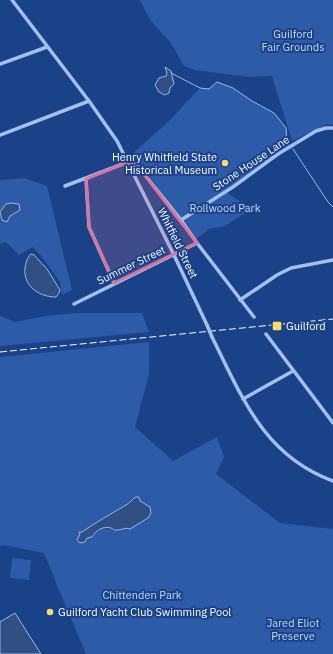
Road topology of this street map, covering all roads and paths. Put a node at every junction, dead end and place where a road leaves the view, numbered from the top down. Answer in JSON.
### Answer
{"nodes":[{"id":1,"x":12,"y":0,"type":"edge"},
{"id":2,"x":47,"y":47,"type":"junction"},
{"id":3,"x":0,"y":64,"type":"edge"},
{"id":4,"x":89,"y":101,"type":"junction"},
{"id":5,"x":333,"y":128,"type":"edge"},
{"id":6,"x":0,"y":135,"type":"edge"},
{"id":7,"x":128,"y":162,"type":"junction"},
{"id":8,"x":86,"y":179,"type":"junction"},
{"id":9,"x":65,"y":186,"type":"dead end"},
{"id":10,"x":181,"y":220,"type":"junction"},
{"id":11,"x":197,"y":243,"type":"junction"},
{"id":12,"x":174,"y":255,"type":"junction"},
{"id":13,"x":333,"y":260,"type":"edge"},
{"id":14,"x":114,"y":283,"type":"junction"},
{"id":15,"x":240,"y":300,"type":"junction"},
{"id":16,"x":74,"y":304,"type":"dead end"},
{"id":17,"x":254,"y":317,"type":"dead end"},
{"id":18,"x":266,"y":334,"type":"dead end"},
{"id":19,"x":293,"y":371,"type":"junction"},
{"id":20,"x":243,"y":399,"type":"junction"},
{"id":21,"x":333,"y":423,"type":"edge"},
{"id":22,"x":333,"y":481,"type":"edge"}],
"edges":[{"from":1,"to":2,"type":"street","name":"Whitfield Street"},
{"from":2,"to":3,"type":"street"},
{"from":2,"to":4,"type":"street","name":"Whitfield Street"},
{"from":4,"to":6,"type":"street"},
{"from":4,"to":7,"type":"street","name":"Whitfield Street"},
{"from":5,"to":10,"type":"street","name":"Stone House Lane"},
{"from":7,"to":8,"type":"street"},
{"from":7,"to":10,"type":"street"},
{"from":7,"to":12,"type":"street","name":"Whitfield Street"},
{"from":8,"to":9,"type":"street"},
{"from":8,"to":14,"type":"street"},
{"from":10,"to":11,"type":"street"},
{"from":11,"to":12,"type":"street","name":"Summer Street"},
{"from":11,"to":15,"type":"street"},
{"from":12,"to":14,"type":"street","name":"Summer Street"},
{"from":12,"to":20,"type":"street","name":"Whitfield Street","bridge":true},
{"from":13,"to":15,"type":"street"},
{"from":14,"to":16,"type":"street","name":"Summer Street"},
{"from":15,"to":17,"type":"street"},
{"from":18,"to":19,"type":"street"},
{"from":19,"to":20,"type":"street"},
{"from":19,"to":21,"type":"street"},
{"from":20,"to":22,"type":"street","name":"Whitfield Street"}]}
